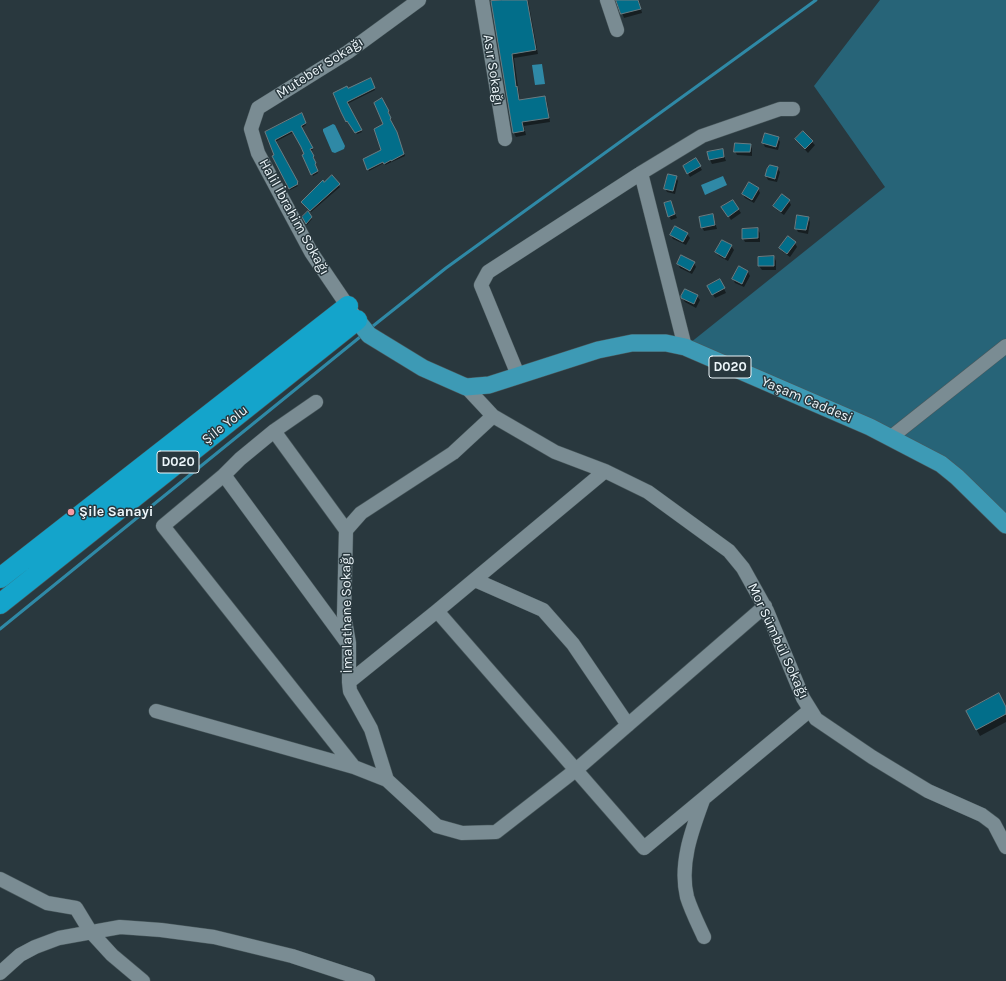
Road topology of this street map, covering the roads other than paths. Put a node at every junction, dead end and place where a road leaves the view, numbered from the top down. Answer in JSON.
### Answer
{"nodes":[{"id":1,"x":419,"y":0,"type":"edge"},
{"id":2,"x":482,"y":0,"type":"edge"},
{"id":3,"x":607,"y":0,"type":"edge"},
{"id":4,"x":617,"y":30,"type":"dead end"},
{"id":5,"x":793,"y":109,"type":"dead end"},
{"id":6,"x":505,"y":139,"type":"dead end"},
{"id":7,"x":258,"y":153,"type":"joint"},
{"id":8,"x":641,"y":173,"type":"junction"},
{"id":9,"x":352,"y":313,"type":"junction"},
{"id":10,"x":1006,"y":346,"type":"edge"},
{"id":11,"x":685,"y":347,"type":"junction"},
{"id":12,"x":518,"y":375,"type":"junction"},
{"id":13,"x":466,"y":387,"type":"junction"},
{"id":14,"x":316,"y":402,"type":"dead end"},
{"id":15,"x":493,"y":416,"type":"junction"},
{"id":16,"x":274,"y":431,"type":"junction"},
{"id":17,"x":890,"y":438,"type":"junction"},
{"id":18,"x":605,"y":472,"type":"junction"},
{"id":19,"x":224,"y":475,"type":"junction"},
{"id":20,"x":1006,"y":526,"type":"edge"},
{"id":21,"x":346,"y":530,"type":"junction"},
{"id":22,"x":0,"y":578,"type":"edge"},
{"id":23,"x":475,"y":580,"type":"junction"},
{"id":24,"x":0,"y":604,"type":"edge"},
{"id":25,"x":765,"y":606,"type":"junction"},
{"id":26,"x":437,"y":611,"type":"junction"},
{"id":27,"x":349,"y":645,"type":"junction"},
{"id":28,"x":349,"y":682,"type":"junction"},
{"id":29,"x":810,"y":710,"type":"junction"},
{"id":30,"x":156,"y":711,"type":"dead end"},
{"id":31,"x":628,"y":725,"type":"junction"},
{"id":32,"x":354,"y":767,"type":"junction"},
{"id":33,"x":577,"y":769,"type":"junction"},
{"id":34,"x":387,"y":780,"type":"junction"},
{"id":35,"x":704,"y":798,"type":"junction"},
{"id":36,"x":1006,"y":847,"type":"edge"},
{"id":37,"x":0,"y":879,"type":"edge"},
{"id":38,"x":90,"y":932,"type":"junction"},
{"id":39,"x":704,"y":937,"type":"dead end"},
{"id":40,"x":0,"y":974,"type":"edge"},
{"id":41,"x":143,"y":981,"type":"edge"},
{"id":42,"x":368,"y":981,"type":"edge"}],
"edges":[{"from":1,"to":7,"type":"street","name":"Muteber Sokağı"},
{"from":2,"to":6,"type":"street","name":"Asır Sokağı"},
{"from":3,"to":4,"type":"street"},
{"from":5,"to":8,"type":"street"},
{"from":7,"to":9,"type":"street","name":"Halil İbrahim Sokağı"},
{"from":8,"to":11,"type":"street"},
{"from":8,"to":12,"type":"street"},
{"from":9,"to":13,"type":"main road","name":"Yaşam Caddesi","number":"D020"},
{"from":9,"to":22,"type":"highway","name":"Şile Yolu","number":"D020"},
{"from":9,"to":24,"type":"highway","name":"Şile Yolu","number":"D020"},
{"from":10,"to":17,"type":"street"},
{"from":11,"to":12,"type":"main road","name":"Yaşam Caddesi","number":"D020"},
{"from":11,"to":17,"type":"main road","name":"Yaşam Caddesi","number":"D020"},
{"from":12,"to":13,"type":"main road","name":"Yaşam Caddesi","number":"D020"},
{"from":13,"to":15,"type":"street","name":"Mor Sümbül Sokağı"},
{"from":14,"to":16,"type":"street"},
{"from":15,"to":18,"type":"street","name":"Mor Sümbül Sokağı"},
{"from":15,"to":21,"type":"street"},
{"from":16,"to":19,"type":"street"},
{"from":16,"to":21,"type":"street"},
{"from":17,"to":20,"type":"main road","name":"Yaşam Caddesi","number":"D020"},
{"from":18,"to":23,"type":"street"},
{"from":18,"to":25,"type":"street","name":"Mor Sümbül Sokağı"},
{"from":19,"to":27,"type":"street"},
{"from":19,"to":32,"type":"street"},
{"from":21,"to":27,"type":"street","name":"İmalathane Sokağı"},
{"from":23,"to":26,"type":"street"},
{"from":23,"to":31,"type":"street"},
{"from":25,"to":29,"type":"street","name":"Mor Sümbül Sokağı"},
{"from":25,"to":31,"type":"street"},
{"from":26,"to":28,"type":"street"},
{"from":26,"to":33,"type":"street"},
{"from":27,"to":28,"type":"street","name":"İmalathane Sokağı"},
{"from":28,"to":34,"type":"street","name":"İmalathane Sokağı"},
{"from":29,"to":35,"type":"street"},
{"from":29,"to":36,"type":"street","name":"Mor Sümbül Sokağı"},
{"from":30,"to":32,"type":"street"},
{"from":31,"to":33,"type":"street"},
{"from":32,"to":34,"type":"street"},
{"from":33,"to":34,"type":"street"},
{"from":33,"to":35,"type":"street"},
{"from":35,"to":39,"type":"street"},
{"from":37,"to":38,"type":"street"},
{"from":38,"to":40,"type":"street"},
{"from":38,"to":41,"type":"street"},
{"from":38,"to":42,"type":"street"}]}
